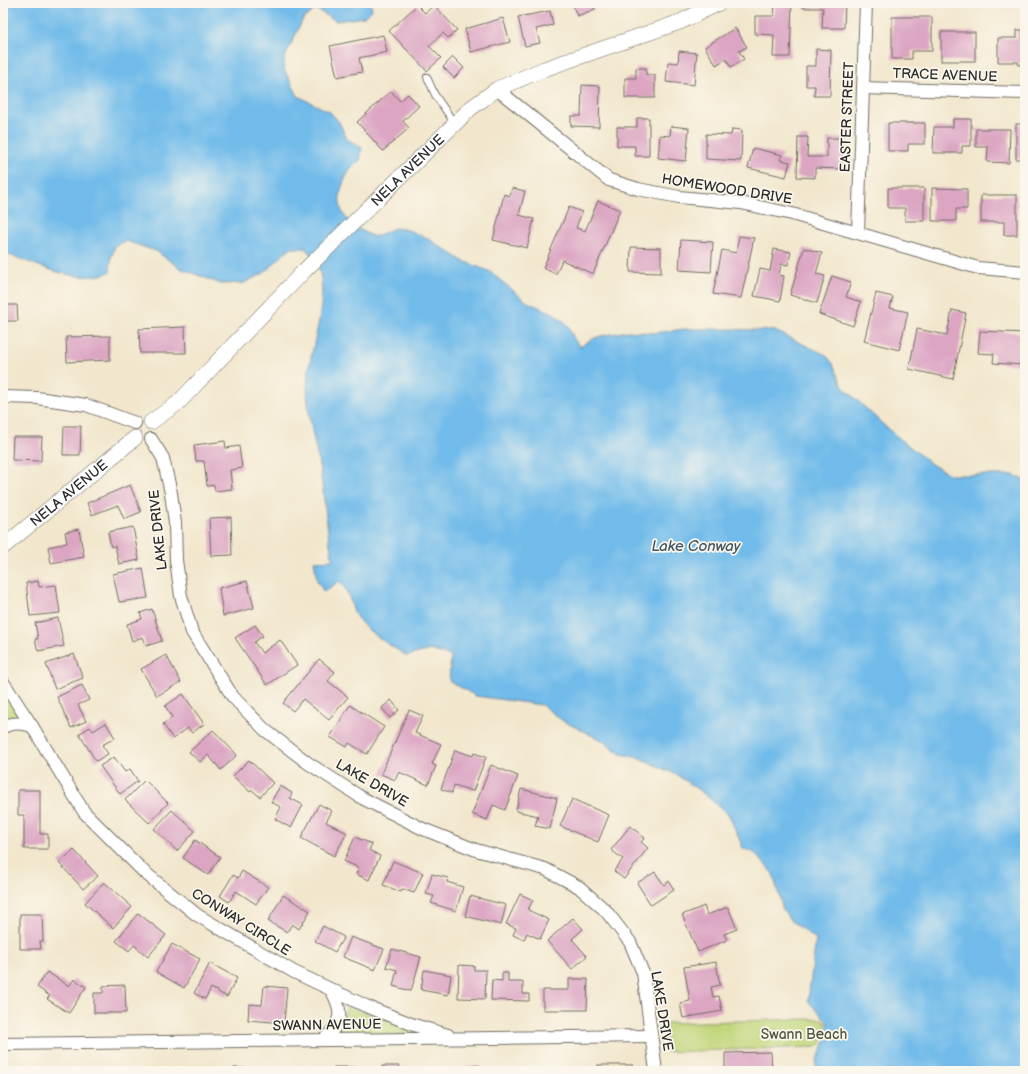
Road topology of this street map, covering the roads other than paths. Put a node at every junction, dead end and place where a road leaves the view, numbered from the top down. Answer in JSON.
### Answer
{"nodes":[{"id":1,"x":719,"y":3,"type":"edge"},
{"id":2,"x":866,"y":3,"type":"edge"},
{"id":3,"x":427,"y":77,"type":"dead end"},
{"id":4,"x":863,"y":88,"type":"junction"},
{"id":5,"x":498,"y":89,"type":"junction"},
{"id":6,"x":1025,"y":93,"type":"edge"},
{"id":7,"x":455,"y":124,"type":"junction"},
{"id":8,"x":858,"y":232,"type":"junction"},
{"id":9,"x":1025,"y":272,"type":"edge"},
{"id":10,"x":3,"y":397,"type":"edge"},
{"id":11,"x":152,"y":422,"type":"junction"},
{"id":12,"x":135,"y":423,"type":"junction"},
{"id":13,"x":135,"y":438,"type":"junction"},
{"id":14,"x":151,"y":439,"type":"junction"},
{"id":15,"x":3,"y":548,"type":"edge"},
{"id":16,"x":3,"y":682,"type":"edge"},
{"id":17,"x":32,"y":726,"type":"junction"},
{"id":18,"x":3,"y":727,"type":"edge"},
{"id":19,"x":331,"y":990,"type":"junction"},
{"id":20,"x":651,"y":1036,"type":"junction"},
{"id":21,"x":461,"y":1039,"type":"junction"},
{"id":22,"x":323,"y":1040,"type":"junction"},
{"id":23,"x":3,"y":1044,"type":"edge"},
{"id":24,"x":656,"y":1071,"type":"edge"}],
"edges":[{"from":1,"to":5,"type":"street","name":"NELA AVENUE"},
{"from":2,"to":4,"type":"street","name":"EASTER STREET"},
{"from":3,"to":7,"type":"lane"},
{"from":4,"to":6,"type":"street","name":"TRACE AVENUE"},
{"from":4,"to":8,"type":"street","name":"EASTER STREET"},
{"from":5,"to":7,"type":"street","name":"NELA AVENUE"},
{"from":5,"to":8,"type":"street","name":"HOMEWOOD DRIVE"},
{"from":7,"to":11,"type":"street","name":"NELA AVENUE"},
{"from":8,"to":9,"type":"street","name":"HOMEWOOD DRIVE"},
{"from":10,"to":12,"type":"street"},
{"from":11,"to":12,"type":"street"},
{"from":11,"to":14,"type":"street"},
{"from":12,"to":13,"type":"street"},
{"from":13,"to":14,"type":"street"},
{"from":13,"to":15,"type":"street","name":"NELA AVENUE"},
{"from":14,"to":20,"type":"street","name":"LAKE DRIVE"},
{"from":16,"to":17,"type":"street","name":"CONWAY CIRCLE"},
{"from":17,"to":18,"type":"street"},
{"from":17,"to":19,"type":"street","name":"CONWAY CIRCLE"},
{"from":19,"to":21,"type":"street","name":"CONWAY CIRCLE"},
{"from":19,"to":22,"type":"street"},
{"from":20,"to":21,"type":"street","name":"SWANN AVENUE"},
{"from":20,"to":24,"type":"street","name":"LAKE DRIVE"},
{"from":21,"to":22,"type":"street","name":"SWANN AVENUE"},
{"from":22,"to":23,"type":"street","name":"SWANN AVENUE"}]}
